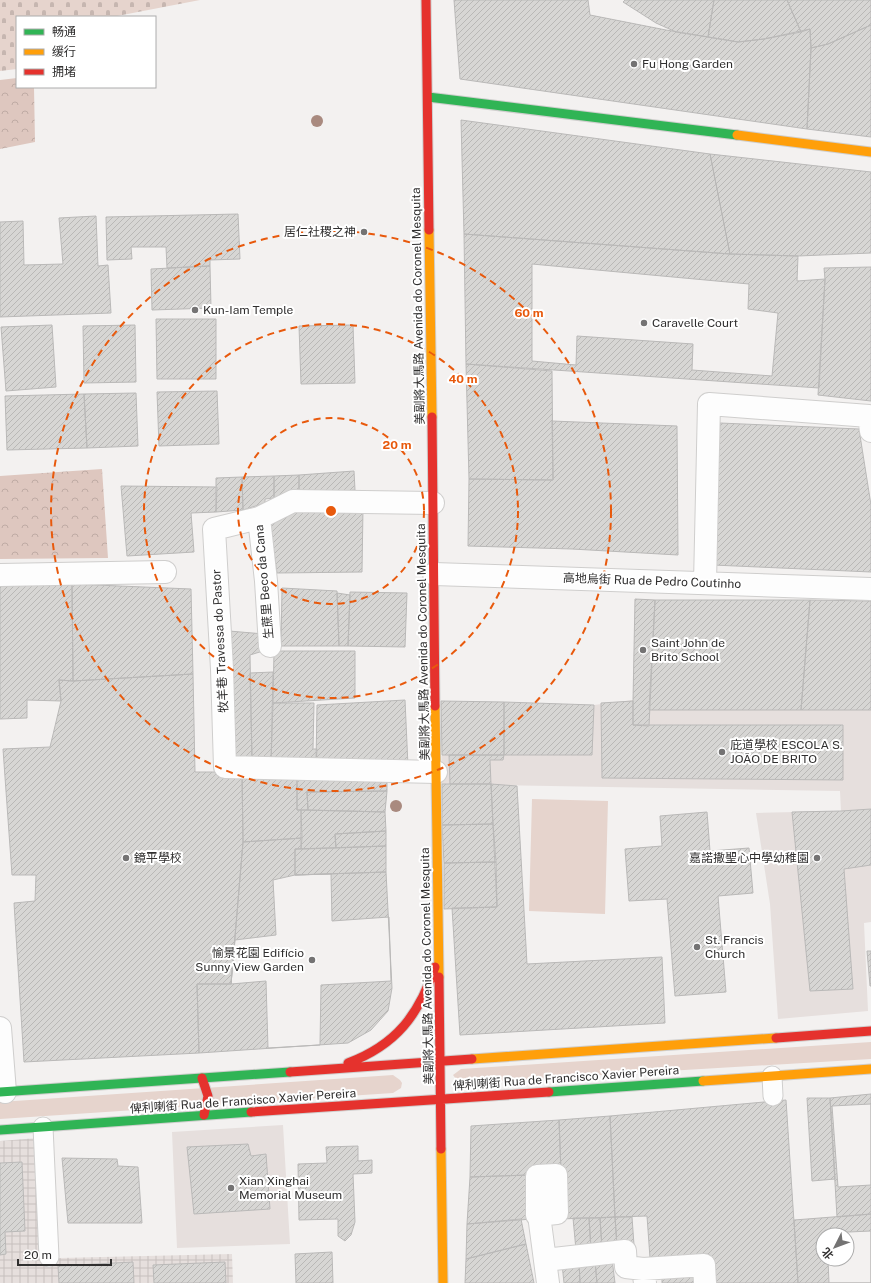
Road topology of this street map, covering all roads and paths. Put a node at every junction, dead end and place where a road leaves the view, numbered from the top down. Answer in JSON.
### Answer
{"nodes":[{"id":1,"x":426,"y":0,"type":"edge"},
{"id":2,"x":428,"y":97,"type":"junction"},
{"id":3,"x":871,"y":152,"type":"edge"},
{"id":4,"x":871,"y":431,"type":"edge"},
{"id":5,"x":433,"y":503,"type":"junction"},
{"id":6,"x":259,"y":518,"type":"junction"},
{"id":7,"x":165,"y":572,"type":"dead end"},
{"id":8,"x":434,"y":574,"type":"junction"},
{"id":9,"x":0,"y":575,"type":"edge"},
{"id":10,"x":704,"y":583,"type":"junction"},
{"id":11,"x":871,"y":589,"type":"edge"},
{"id":12,"x":270,"y":646,"type":"dead end"},
{"id":13,"x":436,"y":772,"type":"junction"},
{"id":14,"x":439,"y":937,"type":"junction"},
{"id":15,"x":0,"y":1028,"type":"edge"},
{"id":16,"x":871,"y":1032,"type":"edge"},
{"id":17,"x":440,"y":1062,"type":"junction"},
{"id":18,"x":871,"y":1069,"type":"edge"},
{"id":19,"x":319,"y":1070,"type":"junction"},
{"id":20,"x":772,"y":1076,"type":"junction"},
{"id":21,"x":202,"y":1078,"type":"junction"},
{"id":22,"x":2,"y":1092,"type":"edge"},
{"id":23,"x":773,"y":1096,"type":"dead end"},
{"id":24,"x":441,"y":1099,"type":"junction"},
{"id":25,"x":204,"y":1115,"type":"junction"},
{"id":26,"x":43,"y":1127,"type":"junction"},
{"id":27,"x":0,"y":1130,"type":"edge"},
{"id":28,"x":539,"y":1215,"type":"dead end"},
{"id":29,"x":49,"y":1257,"type":"dead end"},
{"id":30,"x":545,"y":1260,"type":"junction"},
{"id":31,"x":644,"y":1276,"type":"edge"},
{"id":32,"x":443,"y":1283,"type":"edge"},
{"id":33,"x":548,"y":1283,"type":"edge"},
{"id":34,"x":705,"y":1283,"type":"edge"}],
"edges":[{"from":1,"to":2,"type":"street","name":"美副將大馬路 Avenida do Coronel Mesquita"},
{"from":2,"to":3,"type":"street"},
{"from":2,"to":5,"type":"street","name":"美副將大馬路 Avenida do Coronel Mesquita"},
{"from":4,"to":10,"type":"street"},
{"from":5,"to":6,"type":"street","name":"牧羊巷 Travessa do Pastor"},
{"from":5,"to":8,"type":"street","name":"美副將大馬路 Avenida do Coronel Mesquita"},
{"from":6,"to":12,"type":"street","name":"生蔗里 Beco da Cana"},
{"from":6,"to":13,"type":"street","name":"牧羊巷 Travessa do Pastor"},
{"from":7,"to":9,"type":"street"},
{"from":8,"to":10,"type":"street","name":"高地烏街 Rua de Pedro Coutinho"},
{"from":8,"to":13,"type":"street","name":"美副將大馬路 Avenida do Coronel Mesquita"},
{"from":10,"to":11,"type":"street","name":"高地烏街 Rua de Pedro Coutinho"},
{"from":13,"to":14,"type":"street","name":"美副將大馬路 Avenida do Coronel Mesquita"},
{"from":14,"to":17,"type":"street","name":"美副將大馬路 Avenida do Coronel Mesquita"},
{"from":14,"to":19,"type":"street"},
{"from":15,"to":22,"type":"street"},
{"from":16,"to":17,"type":"street","name":"俾利喇街 Rua de Francisco Xavier Pereira"},
{"from":17,"to":19,"type":"street","name":"俾利喇街 Rua de Francisco Xavier Pereira"},
{"from":17,"to":24,"type":"street","name":"美副將大馬路 Avenida do Coronel Mesquita"},
{"from":18,"to":20,"type":"street","name":"俾利喇街 Rua de Francisco Xavier Pereira"},
{"from":19,"to":21,"type":"street","name":"俾利喇街 Rua de Francisco Xavier Pereira"},
{"from":20,"to":23,"type":"lane"},
{"from":20,"to":24,"type":"street","name":"俾利喇街 Rua de Francisco Xavier Pereira"},
{"from":21,"to":22,"type":"street","name":"俾利喇街 Rua de Francisco Xavier Pereira"},
{"from":21,"to":25,"type":"street"},
{"from":24,"to":25,"type":"street","name":"俾利喇街 Rua de Francisco Xavier Pereira"},
{"from":24,"to":32,"type":"street","name":"美副將大馬路 Avenida do Coronel Mesquita"},
{"from":25,"to":26,"type":"street","name":"俾利喇街 Rua de Francisco Xavier Pereira"},
{"from":26,"to":27,"type":"street","name":"俾利喇街 Rua de Francisco Xavier Pereira"},
{"from":26,"to":29,"type":"lane"},
{"from":28,"to":30,"type":"street"},
{"from":30,"to":31,"type":"street"},
{"from":30,"to":33,"type":"street"},
{"from":31,"to":34,"type":"street"}]}
